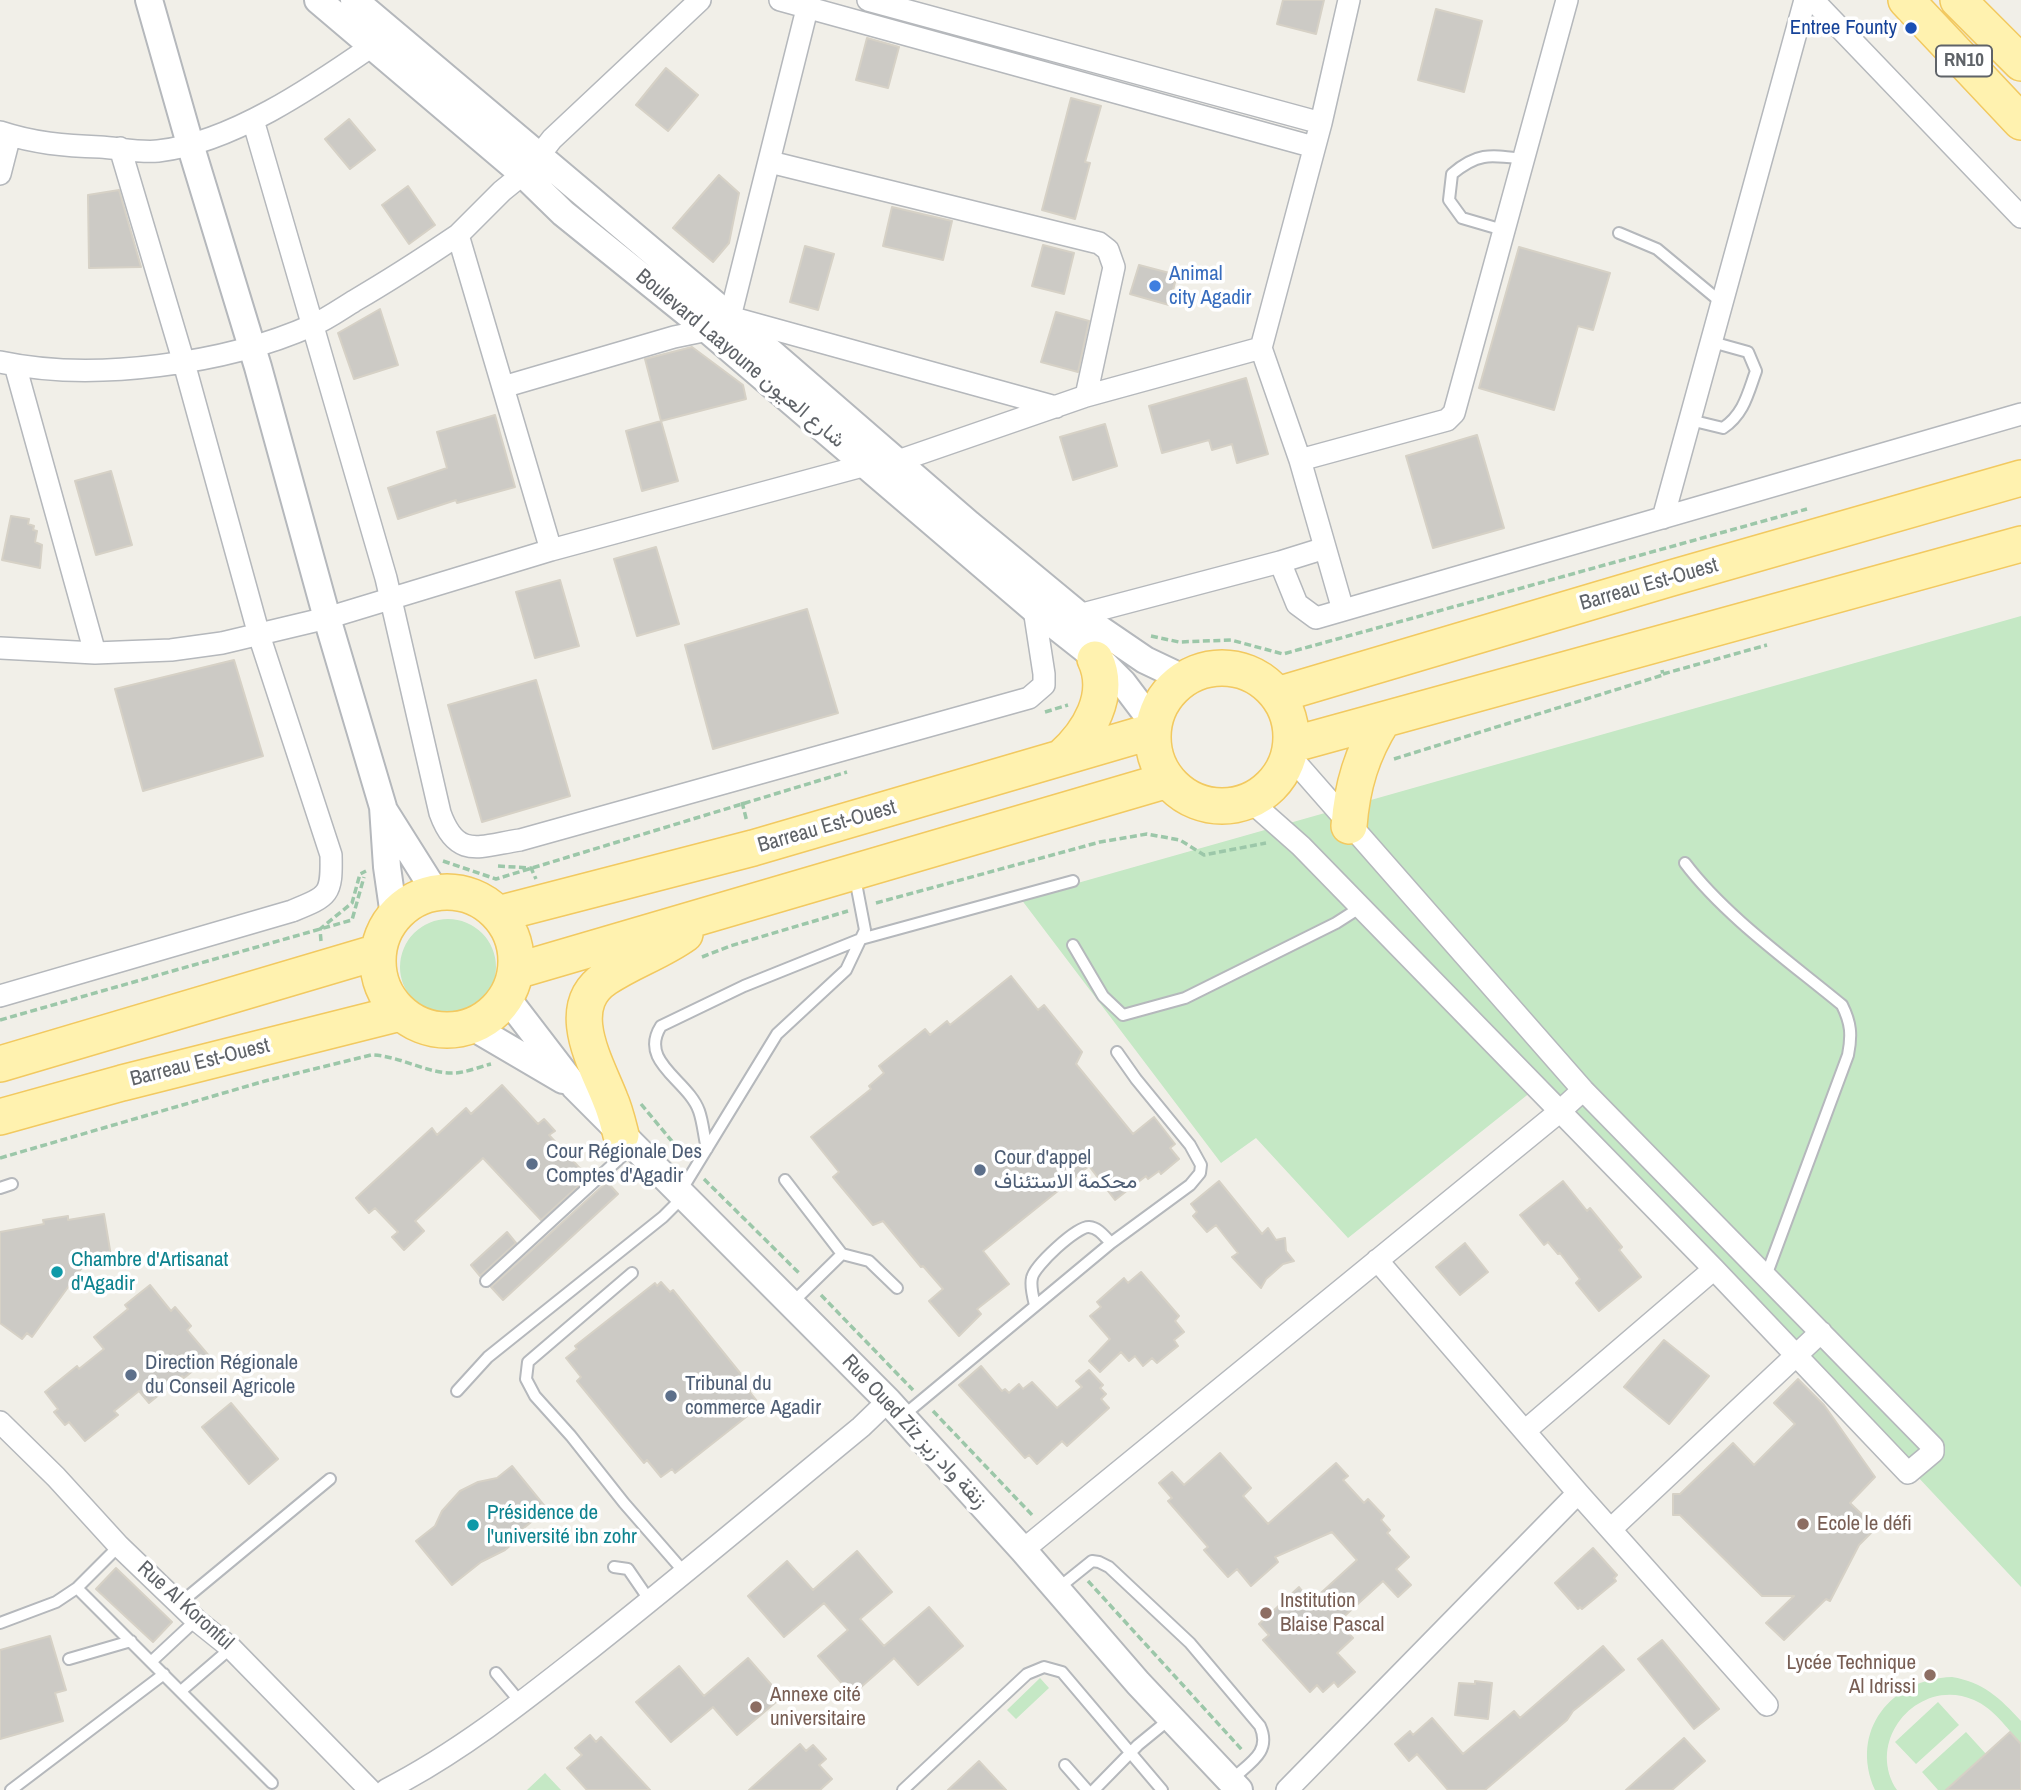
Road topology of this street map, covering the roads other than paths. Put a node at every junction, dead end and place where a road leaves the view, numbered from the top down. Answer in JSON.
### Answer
{"nodes":[{"id":1,"x":149,"y":0,"type":"edge"},
{"id":2,"x":318,"y":0,"type":"edge"},
{"id":3,"x":700,"y":0,"type":"edge"},
{"id":4,"x":780,"y":0,"type":"edge"},
{"id":5,"x":868,"y":0,"type":"edge"},
{"id":6,"x":1349,"y":0,"type":"edge"},
{"id":7,"x":1567,"y":0,"type":"edge"},
{"id":8,"x":1805,"y":0,"type":"edge"},
{"id":9,"x":1813,"y":0,"type":"edge"},
{"id":10,"x":1906,"y":0,"type":"edge"},
{"id":11,"x":1958,"y":0,"type":"edge"},
{"id":12,"x":364,"y":3,"type":"edge"},
{"id":13,"x":807,"y":9,"type":"junction"},
{"id":14,"x":372,"y":46,"type":"junction"},
{"id":15,"x":2021,"y":64,"type":"edge"},
{"id":16,"x":253,"y":120,"type":"junction"},
{"id":17,"x":2021,"y":122,"type":"edge"},
{"id":18,"x":1321,"y":123,"type":"junction"},
{"id":19,"x":5,"y":133,"type":"edge"},
{"id":20,"x":190,"y":144,"type":"junction"},
{"id":21,"x":1314,"y":147,"type":"junction"},
{"id":22,"x":120,"y":148,"type":"junction"},
{"id":23,"x":1523,"y":159,"type":"junction"},
{"id":24,"x":770,"y":162,"type":"junction"},
{"id":25,"x":530,"y":165,"type":"junction"},
{"id":26,"x":0,"y":174,"type":"edge"},
{"id":27,"x":2021,"y":217,"type":"edge"},
{"id":28,"x":1503,"y":230,"type":"junction"},
{"id":29,"x":1619,"y":233,"type":"dead end"},
{"id":30,"x":458,"y":235,"type":"junction"},
{"id":31,"x":1722,"y":303,"type":"junction"},
{"id":32,"x":719,"y":324,"type":"junction"},
{"id":33,"x":314,"y":325,"type":"junction"},
{"id":34,"x":1712,"y":342,"type":"junction"},
{"id":35,"x":252,"y":346,"type":"junction"},
{"id":36,"x":1261,"y":348,"type":"junction"},
{"id":37,"x":184,"y":363,"type":"junction"},
{"id":38,"x":8,"y":364,"type":"edge"},
{"id":39,"x":503,"y":387,"type":"junction"},
{"id":40,"x":1086,"y":396,"type":"junction"},
{"id":41,"x":1056,"y":407,"type":"junction"},
{"id":42,"x":2021,"y":414,"type":"edge"},
{"id":43,"x":1690,"y":420,"type":"junction"},
{"id":44,"x":1300,"y":460,"type":"junction"},
{"id":45,"x":898,"y":461,"type":"junction"},
{"id":46,"x":866,"y":465,"type":"junction"},
{"id":47,"x":2021,"y":478,"type":"edge"},
{"id":48,"x":1663,"y":518,"type":"junction"},
{"id":49,"x":2021,"y":544,"type":"edge"},
{"id":50,"x":1325,"y":548,"type":"junction"},
{"id":51,"x":551,"y":550,"type":"junction"},
{"id":52,"x":1280,"y":562,"type":"junction"},
{"id":53,"x":390,"y":598,"type":"junction"},
{"id":54,"x":1034,"y":609,"type":"junction"},
{"id":55,"x":1343,"y":610,"type":"junction"},
{"id":56,"x":1079,"y":615,"type":"junction"},
{"id":57,"x":327,"y":618,"type":"junction"},
{"id":58,"x":259,"y":635,"type":"junction"},
{"id":59,"x":0,"y":648,"type":"edge"},
{"id":60,"x":95,"y":653,"type":"junction"},
{"id":61,"x":1095,"y":659,"type":"junction"},
{"id":62,"x":1185,"y":679,"type":"junction"},
{"id":63,"x":1277,"y":695,"type":"junction"},
{"id":64,"x":1383,"y":720,"type":"junction"},
{"id":65,"x":1154,"y":728,"type":"junction"},
{"id":66,"x":1290,"y":750,"type":"junction"},
{"id":67,"x":1062,"y":757,"type":"junction"},
{"id":68,"x":1168,"y":780,"type":"junction"},
{"id":69,"x":1249,"y":800,"type":"junction"},
{"id":70,"x":383,"y":807,"type":"junction"},
{"id":71,"x":1349,"y":826,"type":"junction"},
{"id":72,"x":1685,"y":863,"type":"dead end"},
{"id":73,"x":853,"y":872,"type":"junction"},
{"id":74,"x":1073,"y":881,"type":"dead end"},
{"id":75,"x":436,"y":893,"type":"junction"},
{"id":76,"x":1361,"y":907,"type":"junction"},
{"id":77,"x":716,"y":911,"type":"junction"},
{"id":78,"x":498,"y":914,"type":"junction"},
{"id":79,"x":394,"y":916,"type":"junction"},
{"id":80,"x":861,"y":939,"type":"junction"},
{"id":81,"x":1073,"y":945,"type":"dead end"},
{"id":82,"x":378,"y":952,"type":"junction"},
{"id":83,"x":511,"y":984,"type":"junction"},
{"id":84,"x":0,"y":996,"type":"edge"},
{"id":85,"x":400,"y":1013,"type":"junction"},
{"id":86,"x":471,"y":1026,"type":"junction"},
{"id":87,"x":1117,"y":1052,"type":"dead end"},
{"id":88,"x":0,"y":1064,"type":"edge"},
{"id":89,"x":575,"y":1087,"type":"junction"},
{"id":90,"x":1583,"y":1090,"type":"junction"},
{"id":91,"x":1559,"y":1112,"type":"junction"},
{"id":92,"x":0,"y":1117,"type":"edge"},
{"id":93,"x":627,"y":1141,"type":"junction"},
{"id":94,"x":707,"y":1149,"type":"junction"},
{"id":95,"x":785,"y":1180,"type":"dead end"},
{"id":96,"x":12,"y":1184,"type":"dead end"},
{"id":97,"x":0,"y":1188,"type":"edge"},
{"id":98,"x":681,"y":1196,"type":"junction"},
{"id":99,"x":1111,"y":1243,"type":"junction"},
{"id":100,"x":842,"y":1254,"type":"junction"},
{"id":101,"x":1377,"y":1260,"type":"junction"},
{"id":102,"x":1714,"y":1269,"type":"junction"},
{"id":103,"x":632,"y":1273,"type":"dead end"},
{"id":104,"x":1766,"y":1276,"type":"junction"},
{"id":105,"x":486,"y":1281,"type":"dead end"},
{"id":106,"x":897,"y":1288,"type":"dead end"},
{"id":107,"x":791,"y":1304,"type":"junction"},
{"id":108,"x":1035,"y":1305,"type":"junction"},
{"id":109,"x":1821,"y":1332,"type":"junction"},
{"id":110,"x":1796,"y":1355,"type":"junction"},
{"id":111,"x":1845,"y":1357,"type":"junction"},
{"id":112,"x":1820,"y":1382,"type":"junction"},
{"id":113,"x":457,"y":1391,"type":"dead end"},
{"id":114,"x":905,"y":1406,"type":"junction"},
{"id":115,"x":0,"y":1422,"type":"edge"},
{"id":116,"x":1526,"y":1430,"type":"junction"},
{"id":117,"x":330,"y":1479,"type":"dead end"},
{"id":118,"x":1578,"y":1493,"type":"junction"},
{"id":119,"x":1611,"y":1529,"type":"junction"},
{"id":120,"x":119,"y":1546,"type":"junction"},
{"id":121,"x":1023,"y":1550,"type":"junction"},
{"id":122,"x":614,"y":1567,"type":"dead end"},
{"id":123,"x":685,"y":1573,"type":"junction"},
{"id":124,"x":77,"y":1588,"type":"junction"},
{"id":125,"x":1055,"y":1590,"type":"junction"},
{"id":126,"x":650,"y":1601,"type":"junction"},
{"id":127,"x":179,"y":1604,"type":"junction"},
{"id":128,"x":197,"y":1620,"type":"junction"},
{"id":129,"x":0,"y":1623,"type":"edge"},
{"id":130,"x":131,"y":1641,"type":"junction"},
{"id":131,"x":232,"y":1648,"type":"junction"},
{"id":132,"x":69,"y":1659,"type":"dead end"},
{"id":133,"x":152,"y":1661,"type":"junction"},
{"id":134,"x":496,"y":1673,"type":"dead end"},
{"id":135,"x":164,"y":1674,"type":"junction"},
{"id":136,"x":181,"y":1691,"type":"junction"},
{"id":137,"x":521,"y":1703,"type":"junction"},
{"id":138,"x":1767,"y":1705,"type":"dead end"},
{"id":139,"x":1171,"y":1718,"type":"junction"},
{"id":140,"x":1132,"y":1754,"type":"junction"},
{"id":141,"x":1065,"y":1765,"type":"dead end"},
{"id":142,"x":272,"y":1783,"type":"dead end"},
{"id":143,"x":1235,"y":1787,"type":"edge"},
{"id":144,"x":11,"y":1790,"type":"edge"},
{"id":145,"x":370,"y":1790,"type":"edge"},
{"id":146,"x":386,"y":1790,"type":"edge"},
{"id":147,"x":903,"y":1790,"type":"edge"},
{"id":148,"x":1087,"y":1790,"type":"edge"},
{"id":149,"x":1094,"y":1790,"type":"edge"},
{"id":150,"x":1162,"y":1790,"type":"edge"},
{"id":151,"x":1287,"y":1790,"type":"edge"}],
"edges":[{"from":1,"to":20,"type":"street"},
{"from":2,"to":14,"type":"street","name":"Boulevard Laayoune شارع العيون"},
{"from":3,"to":25,"type":"street"},
{"from":4,"to":13,"type":"street"},
{"from":5,"to":18,"type":"street"},
{"from":6,"to":18,"type":"street"},
{"from":7,"to":23,"type":"street"},
{"from":8,"to":31,"type":"street"},
{"from":9,"to":27,"type":"street"},
{"from":10,"to":17,"type":"main road","number":"RN10"},
{"from":11,"to":15,"type":"main road","number":"RN10"},
{"from":12,"to":25,"type":"street","name":"Boulevard Laayoune شارع العيون"},
{"from":13,"to":21,"type":"street"},
{"from":13,"to":24,"type":"street"},
{"from":14,"to":16,"type":"street"},
{"from":14,"to":25,"type":"street","name":"Boulevard Laayoune شارع العيون"},
{"from":16,"to":20,"type":"street"},
{"from":16,"to":33,"type":"street"},
{"from":18,"to":21,"type":"street"},
{"from":19,"to":22,"type":"street"},
{"from":19,"to":26,"type":"street"},
{"from":20,"to":22,"type":"street"},
{"from":20,"to":35,"type":"street"},
{"from":21,"to":36,"type":"street"},
{"from":22,"to":37,"type":"street"},
{"from":23,"to":28,"type":"street"},
{"from":23,"to":28,"type":"lane"},
{"from":24,"to":32,"type":"street"},
{"from":24,"to":40,"type":"street"},
{"from":25,"to":30,"type":"street"},
{"from":25,"to":32,"type":"street","name":"Boulevard Laayoune شارع العيون"},
{"from":28,"to":44,"type":"street"},
{"from":29,"to":31,"type":"lane"},
{"from":30,"to":33,"type":"street"},
{"from":30,"to":39,"type":"street"},
{"from":31,"to":34,"type":"street"},
{"from":32,"to":39,"type":"street"},
{"from":32,"to":41,"type":"street"},
{"from":32,"to":45,"type":"street","name":"Boulevard Laayoune شارع العيون"},
{"from":32,"to":46,"type":"street","name":"Boulevard Laayoune شارع العيون"},
{"from":33,"to":35,"type":"street"},
{"from":33,"to":53,"type":"street"},
{"from":34,"to":43,"type":"street"},
{"from":34,"to":43,"type":"lane"},
{"from":35,"to":37,"type":"street"},
{"from":35,"to":57,"type":"street"},
{"from":36,"to":40,"type":"street"},
{"from":36,"to":44,"type":"street"},
{"from":37,"to":38,"type":"street"},
{"from":37,"to":58,"type":"street"},
{"from":38,"to":60,"type":"street"},
{"from":39,"to":51,"type":"street"},
{"from":40,"to":41,"type":"street"},
{"from":41,"to":45,"type":"street"},
{"from":42,"to":48,"type":"street"},
{"from":43,"to":48,"type":"street"},
{"from":44,"to":50,"type":"street"},
{"from":45,"to":56,"type":"street","name":"Boulevard Laayoune شارع العيون"},
{"from":46,"to":51,"type":"street"},
{"from":46,"to":54,"type":"street","name":"Boulevard Laayoune شارع العيون"},
{"from":47,"to":63,"type":"main road","name":"Barreau Est-Ouest"},
{"from":48,"to":55,"type":"street"},
{"from":49,"to":64,"type":"main road"},
{"from":50,"to":52,"type":"street"},
{"from":50,"to":55,"type":"street"},
{"from":51,"to":53,"type":"street"},
{"from":52,"to":55,"type":"street"},
{"from":52,"to":56,"type":"street"},
{"from":53,"to":54,"type":"street"},
{"from":53,"to":57,"type":"street"},
{"from":54,"to":61,"type":"street","name":"Boulevard Laayoune شارع العيون"},
{"from":56,"to":62,"type":"street","name":"Boulevard Laayoune شارع العيون"},
{"from":57,"to":58,"type":"street"},
{"from":57,"to":70,"type":"street"},
{"from":58,"to":60,"type":"street"},
{"from":58,"to":84,"type":"street"},
{"from":59,"to":60,"type":"street"},
{"from":61,"to":65,"type":"street","name":"Boulevard Laayoune شارع العيون"},
{"from":61,"to":67,"type":"main road"},
{"from":62,"to":63,"type":"main road"},
{"from":62,"to":65,"type":"main road"},
{"from":63,"to":66,"type":"main road"},
{"from":64,"to":66,"type":"main road"},
{"from":64,"to":71,"type":"main road"},
{"from":65,"to":67,"type":"main road","name":"Barreau Est-Ouest"},
{"from":65,"to":68,"type":"main road"},
{"from":66,"to":69,"type":"main road"},
{"from":66,"to":71,"type":"street"},
{"from":67,"to":78,"type":"main road","name":"Barreau Est-Ouest"},
{"from":68,"to":69,"type":"main road"},
{"from":68,"to":73,"type":"main road"},
{"from":69,"to":76,"type":"street"},
{"from":70,"to":75,"type":"street"},
{"from":70,"to":79,"type":"street"},
{"from":71,"to":90,"type":"street"},
{"from":72,"to":104,"type":"lane"},
{"from":73,"to":77,"type":"main road"},
{"from":73,"to":80,"type":"lane"},
{"from":74,"to":80,"type":"lane"},
{"from":75,"to":78,"type":"main road"},
{"from":75,"to":79,"type":"main road"},
{"from":76,"to":81,"type":"lane"},
{"from":76,"to":91,"type":"street"},
{"from":77,"to":83,"type":"main road"},
{"from":77,"to":93,"type":"main road"},
{"from":78,"to":83,"type":"main road"},
{"from":79,"to":82,"type":"main road"},
{"from":80,"to":94,"type":"lane"},
{"from":80,"to":94,"type":"lane"},
{"from":82,"to":85,"type":"main road"},
{"from":82,"to":88,"type":"main road"},
{"from":83,"to":86,"type":"main road"},
{"from":83,"to":89,"type":"street","name":"Rue Oued Ziz زنقة واد زيز"},
{"from":85,"to":86,"type":"main road"},
{"from":85,"to":92,"type":"main road","name":"Barreau Est-Ouest"},
{"from":86,"to":89,"type":"street","name":"Rue Oued Ziz زنقة واد زيز"},
{"from":87,"to":99,"type":"lane"},
{"from":89,"to":93,"type":"street","name":"Rue Oued Ziz زنقة واد زيز"},
{"from":90,"to":91,"type":"street"},
{"from":90,"to":104,"type":"street"},
{"from":91,"to":101,"type":"street"},
{"from":91,"to":102,"type":"street"},
{"from":93,"to":98,"type":"street","name":"Rue Oued Ziz زنقة واد زيز"},
{"from":93,"to":105,"type":"lane"},
{"from":94,"to":98,"type":"lane"},
{"from":95,"to":100,"type":"lane"},
{"from":96,"to":97,"type":"lane"},
{"from":98,"to":107,"type":"street","name":"Rue Oued Ziz زنقة واد زيز"},
{"from":98,"to":113,"type":"lane"},
{"from":99,"to":108,"type":"lane"},
{"from":99,"to":108,"type":"lane"},
{"from":100,"to":106,"type":"lane"},
{"from":100,"to":107,"type":"lane"},
{"from":101,"to":116,"type":"street"},
{"from":101,"to":121,"type":"street"},
{"from":102,"to":110,"type":"street"},
{"from":102,"to":116,"type":"street"},
{"from":103,"to":123,"type":"lane"},
{"from":104,"to":109,"type":"street"},
{"from":107,"to":114,"type":"street","name":"Rue Oued Ziz زنقة واد زيز"},
{"from":108,"to":114,"type":"lane"},
{"from":109,"to":110,"type":"street"},
{"from":109,"to":111,"type":"street"},
{"from":110,"to":112,"type":"street"},
{"from":110,"to":119,"type":"street"},
{"from":111,"to":112,"type":"street"},
{"from":111,"to":112,"type":"street"},
{"from":114,"to":121,"type":"street","name":"Rue Oued Ziz زنقة واد زيز"},
{"from":114,"to":123,"type":"street"},
{"from":115,"to":120,"type":"street","name":"Rue Al Koronful"},
{"from":116,"to":118,"type":"street"},
{"from":117,"to":127,"type":"lane"},
{"from":118,"to":119,"type":"street"},
{"from":118,"to":151,"type":"street"},
{"from":119,"to":138,"type":"street"},
{"from":120,"to":124,"type":"lane"},
{"from":120,"to":127,"type":"street","name":"Rue Al Koronful"},
{"from":121,"to":125,"type":"street","name":"Rue Oued Ziz زنقة واد زيز"},
{"from":122,"to":126,"type":"lane"},
{"from":123,"to":126,"type":"street"},
{"from":124,"to":129,"type":"lane"},
{"from":124,"to":130,"type":"lane"},
{"from":125,"to":139,"type":"street","name":"Rue Oued Ziz زنقة واد زيز"},
{"from":125,"to":143,"type":"lane"},
{"from":126,"to":137,"type":"street"},
{"from":127,"to":128,"type":"street","name":"Rue Al Koronful"},
{"from":128,"to":131,"type":"street","name":"Rue Al Koronful"},
{"from":128,"to":133,"type":"lane"},
{"from":130,"to":132,"type":"lane"},
{"from":130,"to":133,"type":"lane"},
{"from":131,"to":136,"type":"lane"},
{"from":131,"to":145,"type":"street","name":"Rue Al Koronful"},
{"from":133,"to":135,"type":"lane"},
{"from":134,"to":137,"type":"lane"},
{"from":135,"to":136,"type":"lane"},
{"from":135,"to":144,"type":"lane"},
{"from":136,"to":142,"type":"lane"},
{"from":137,"to":146,"type":"street"},
{"from":139,"to":140,"type":"lane"},
{"from":139,"to":143,"type":"street","name":"Rue Oued Ziz زنقة واد زيز"},
{"from":140,"to":147,"type":"lane"},
{"from":140,"to":149,"type":"lane"},
{"from":140,"to":150,"type":"lane"},
{"from":141,"to":148,"type":"lane"}]}
